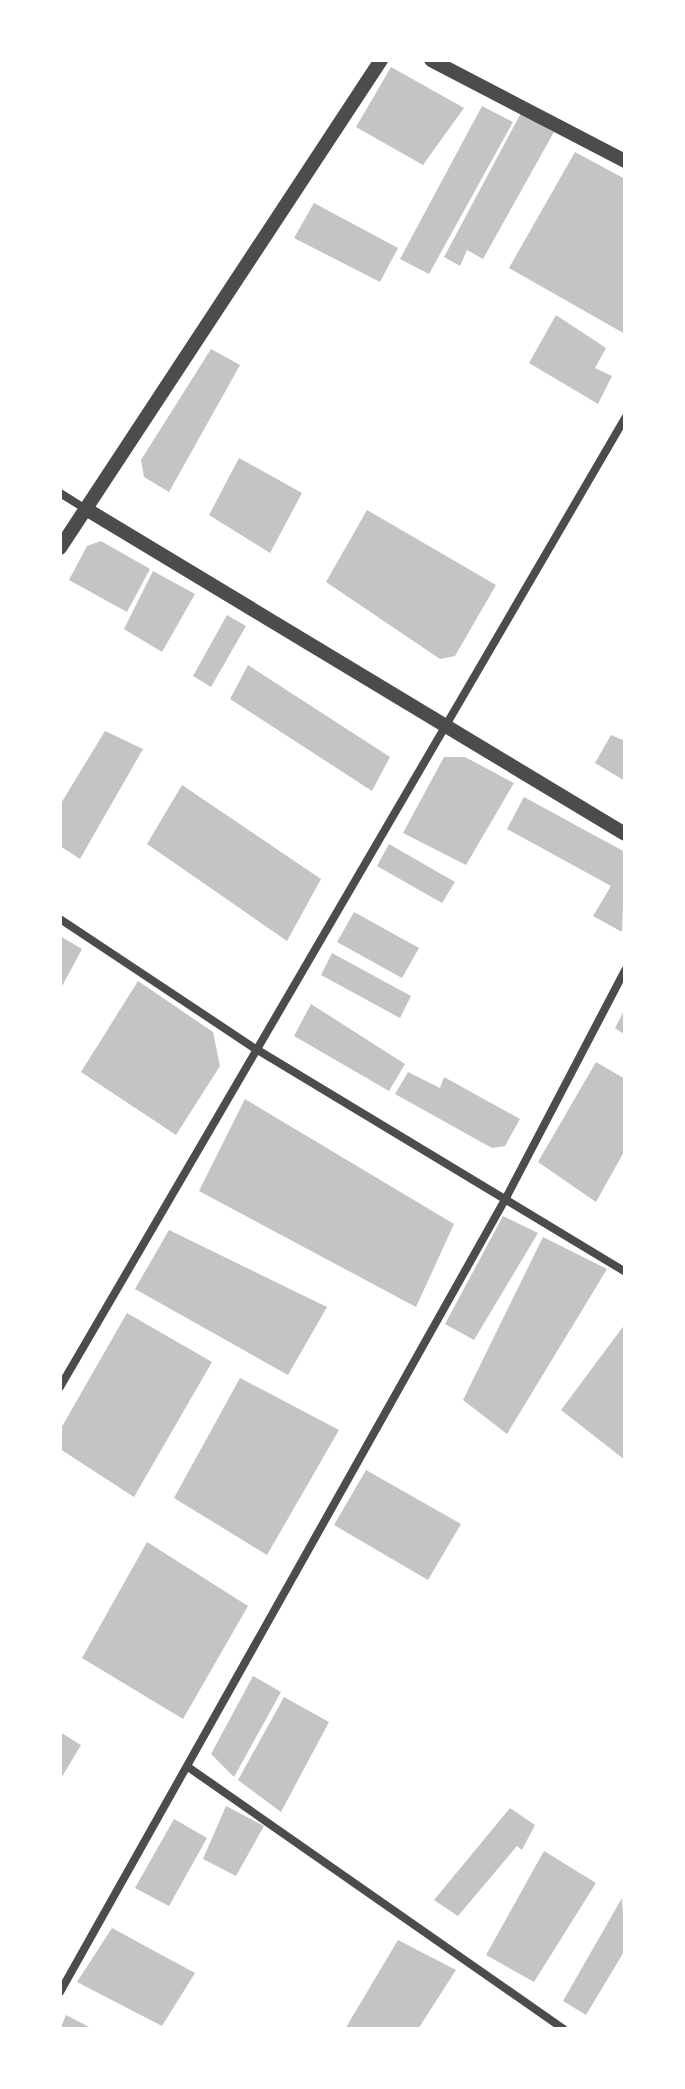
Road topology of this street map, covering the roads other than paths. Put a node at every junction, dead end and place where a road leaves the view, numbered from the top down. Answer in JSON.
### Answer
{"nodes":[{"id":1,"x":381,"y":60,"type":"edge"},
{"id":2,"x":431,"y":60,"type":"edge"},
{"id":3,"x":625,"y":161,"type":"edge"},
{"id":4,"x":625,"y":418,"type":"edge"},
{"id":5,"x":60,"y":493,"type":"edge"},
{"id":6,"x":86,"y":509,"type":"junction"},
{"id":7,"x":60,"y":548,"type":"edge"},
{"id":8,"x":445,"y":723,"type":"junction"},
{"id":9,"x":625,"y":834,"type":"edge"},
{"id":10,"x":60,"y":919,"type":"edge"},
{"id":11,"x":625,"y":970,"type":"edge"},
{"id":12,"x":256,"y":1049,"type":"junction"},
{"id":13,"x":507,"y":1196,"type":"junction"},
{"id":14,"x":625,"y":1272,"type":"edge"},
{"id":15,"x":60,"y":1387,"type":"edge"},
{"id":16,"x":188,"y":1767,"type":"junction"},
{"id":17,"x":60,"y":1992,"type":"edge"},
{"id":18,"x":564,"y":2029,"type":"edge"}],
"edges":[{"from":1,"to":6,"type":"street"},
{"from":2,"to":3,"type":"street"},
{"from":4,"to":8,"type":"street"},
{"from":5,"to":6,"type":"street"},
{"from":6,"to":7,"type":"street"},
{"from":6,"to":8,"type":"street"},
{"from":8,"to":9,"type":"street"},
{"from":8,"to":12,"type":"street"},
{"from":10,"to":12,"type":"street"},
{"from":11,"to":13,"type":"street"},
{"from":12,"to":13,"type":"street"},
{"from":12,"to":15,"type":"street"},
{"from":13,"to":14,"type":"street"},
{"from":13,"to":16,"type":"street"},
{"from":16,"to":17,"type":"street"},
{"from":16,"to":18,"type":"street"}]}
